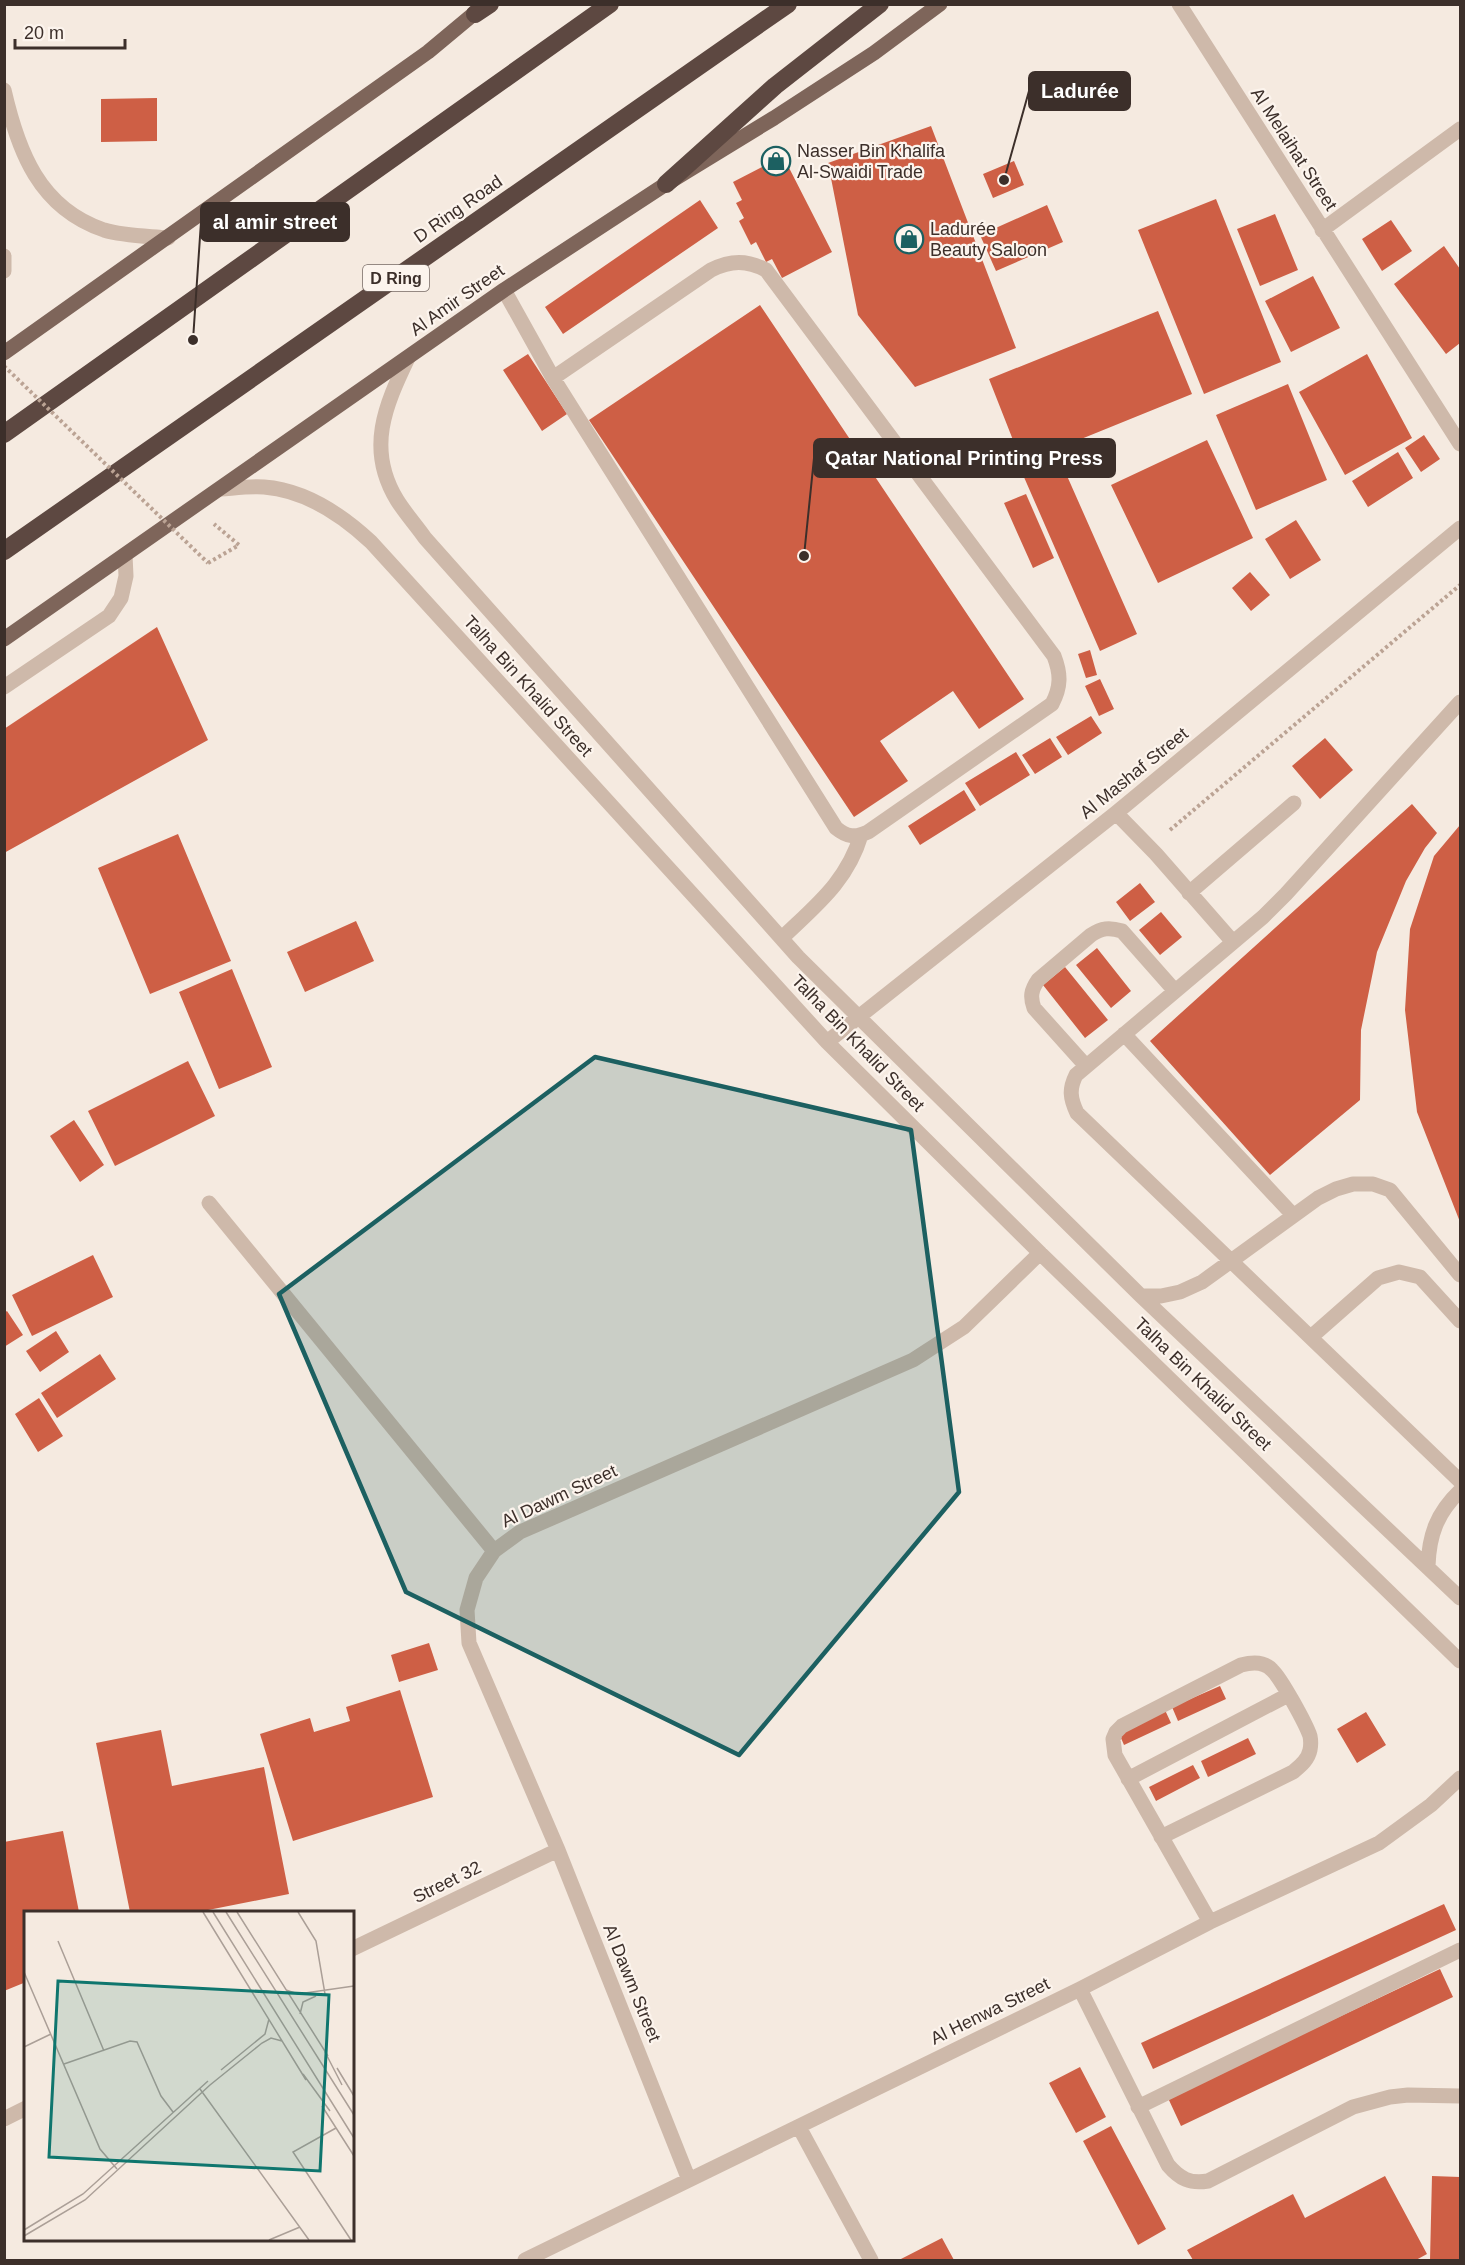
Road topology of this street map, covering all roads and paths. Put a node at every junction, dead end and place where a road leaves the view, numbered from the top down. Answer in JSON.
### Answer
{"nodes":[{"id":1,"x":610,"y":4,"type":"edge"},
{"id":2,"x":788,"y":4,"type":"edge"},
{"id":3,"x":880,"y":4,"type":"edge"},
{"id":4,"x":940,"y":4,"type":"edge"},
{"id":5,"x":1179,"y":4,"type":"edge"},
{"id":6,"x":483,"y":8,"type":"edge"},
{"id":7,"x":4,"y":90,"type":"edge"},
{"id":8,"x":1461,"y":129,"type":"edge"},
{"id":9,"x":666,"y":184,"type":"junction"},
{"id":10,"x":1322,"y":230,"type":"junction"},
{"id":11,"x":168,"y":238,"type":"junction"},
{"id":12,"x":4,"y":256,"type":"edge"},
{"id":13,"x":4,"y":271,"type":"edge"},
{"id":14,"x":504,"y":290,"type":"junction"},
{"id":15,"x":4,"y":353,"type":"edge"},
{"id":16,"x":408,"y":358,"type":"junction"},
{"id":17,"x":4,"y":366,"type":"edge"},
{"id":18,"x":553,"y":378,"type":"junction"},
{"id":19,"x":4,"y":434,"type":"edge"},
{"id":20,"x":1461,"y":444,"type":"edge"},
{"id":21,"x":221,"y":489,"type":"junction"},
{"id":22,"x":1461,"y":528,"type":"edge"},
{"id":23,"x":239,"y":545,"type":"dead end"},
{"id":24,"x":4,"y":551,"type":"edge"},
{"id":25,"x":125,"y":555,"type":"junction"},
{"id":26,"x":1461,"y":585,"type":"edge"},
{"id":27,"x":4,"y":639,"type":"edge"},
{"id":28,"x":4,"y":687,"type":"edge"},
{"id":29,"x":1461,"y":702,"type":"edge"},
{"id":30,"x":1294,"y":803,"type":"dead end"},
{"id":31,"x":1116,"y":813,"type":"junction"},
{"id":32,"x":861,"y":835,"type":"junction"},
{"id":33,"x":1150,"y":847,"type":"junction"},
{"id":34,"x":1189,"y":892,"type":"junction"},
{"id":35,"x":782,"y":938,"type":"junction"},
{"id":36,"x":1233,"y":942,"type":"junction"},
{"id":37,"x":1175,"y":991,"type":"junction"},
{"id":38,"x":859,"y":1017,"type":"junction"},
{"id":39,"x":1124,"y":1034,"type":"junction"},
{"id":40,"x":827,"y":1042,"type":"junction"},
{"id":41,"x":1086,"y":1066,"type":"junction"},
{"id":42,"x":209,"y":1203,"type":"dead end"},
{"id":43,"x":1293,"y":1215,"type":"junction"},
{"id":44,"x":1040,"y":1253,"type":"junction"},
{"id":45,"x":1231,"y":1260,"type":"junction"},
{"id":46,"x":1461,"y":1275,"type":"edge"},
{"id":47,"x":1141,"y":1296,"type":"junction"},
{"id":48,"x":1461,"y":1321,"type":"edge"},
{"id":49,"x":1311,"y":1336,"type":"junction"},
{"id":50,"x":1461,"y":1481,"type":"edge"},
{"id":51,"x":1461,"y":1491,"type":"edge"},
{"id":52,"x":494,"y":1551,"type":"junction"},
{"id":53,"x":1428,"y":1566,"type":"junction"},
{"id":54,"x":1461,"y":1598,"type":"edge"},
{"id":55,"x":1461,"y":1661,"type":"edge"},
{"id":56,"x":1288,"y":1695,"type":"junction"},
{"id":57,"x":1461,"y":1778,"type":"edge"},
{"id":58,"x":1128,"y":1779,"type":"junction"},
{"id":59,"x":1161,"y":1837,"type":"junction"},
{"id":60,"x":558,"y":1850,"type":"junction"},
{"id":61,"x":1210,"y":1922,"type":"junction"},
{"id":62,"x":354,"y":1948,"type":"edge"},
{"id":63,"x":1461,"y":1950,"type":"edge"},
{"id":64,"x":1080,"y":1989,"type":"junction"},
{"id":65,"x":1461,"y":2096,"type":"edge"},
{"id":66,"x":1138,"y":2107,"type":"junction"},
{"id":67,"x":24,"y":2109,"type":"edge"},
{"id":68,"x":4,"y":2119,"type":"edge"},
{"id":69,"x":799,"y":2127,"type":"junction"},
{"id":70,"x":689,"y":2180,"type":"junction"},
{"id":71,"x":525,"y":2260,"type":"edge"},
{"id":72,"x":871,"y":2260,"type":"edge"}],
"edges":[{"from":1,"to":19,"type":"highway"},
{"from":2,"to":24,"type":"highway","name":"D Ring Road","number":"D Ring"},
{"from":3,"to":9,"type":"highway"},
{"from":4,"to":9,"type":"main road","name":"Al Amir Street"},
{"from":5,"to":10,"type":"street","name":"Al Melaihat Street"},
{"from":6,"to":11,"type":"main road"},
{"from":7,"to":11,"type":"street"},
{"from":8,"to":10,"type":"street","name":"Al Melaihat Street"},
{"from":9,"to":14,"type":"main road","name":"Al Amir Street"},
{"from":10,"to":20,"type":"street"},
{"from":11,"to":15,"type":"main road"},
{"from":12,"to":13,"type":"street"},
{"from":14,"to":16,"type":"main road","name":"Al Amir Street"},
{"from":14,"to":18,"type":"street"},
{"from":16,"to":21,"type":"main road","name":"Al Amir Street"},
{"from":16,"to":35,"type":"street","name":"Talha Bin Khalid Street"},
{"from":17,"to":23,"type":"path","bridge":true},
{"from":18,"to":32,"type":"street"},
{"from":18,"to":32,"type":"street"},
{"from":21,"to":25,"type":"main road","name":"Al Amir Street"},
{"from":21,"to":40,"type":"street","name":"Talha Bin Khalid Street"},
{"from":22,"to":31,"type":"street","name":"Al Mashaf Street"},
{"from":25,"to":27,"type":"main road","name":"Al Amir Street"},
{"from":25,"to":28,"type":"street"},
{"from":26,"to":33,"type":"path"},
{"from":29,"to":36,"type":"street"},
{"from":30,"to":34,"type":"street"},
{"from":31,"to":33,"type":"street"},
{"from":31,"to":38,"type":"street","name":"Al Mashaf Street"},
{"from":32,"to":35,"type":"street"},
{"from":33,"to":34,"type":"street"},
{"from":34,"to":36,"type":"street"},
{"from":35,"to":38,"type":"street","name":"Talha Bin Khalid Street"},
{"from":36,"to":37,"type":"street"},
{"from":37,"to":39,"type":"street"},
{"from":37,"to":41,"type":"street"},
{"from":38,"to":40,"type":"street","name":"Al Mashaf Street"},
{"from":38,"to":47,"type":"street","name":"Talha Bin Khalid Street"},
{"from":39,"to":41,"type":"street"},
{"from":39,"to":43,"type":"street"},
{"from":40,"to":44,"type":"street","name":"Talha Bin Khalid Street"},
{"from":41,"to":45,"type":"street"},
{"from":42,"to":52,"type":"street"},
{"from":43,"to":45,"type":"street"},
{"from":43,"to":46,"type":"street"},
{"from":44,"to":52,"type":"street","name":"Al Dawm Street"},
{"from":44,"to":55,"type":"street","name":"Talha Bin Khalid Street"},
{"from":45,"to":47,"type":"street"},
{"from":45,"to":49,"type":"street"},
{"from":47,"to":53,"type":"street","name":"Talha Bin Khalid Street"},
{"from":48,"to":49,"type":"street"},
{"from":49,"to":50,"type":"street"},
{"from":51,"to":53,"type":"street"},
{"from":52,"to":60,"type":"street","name":"Al Dawm Street"},
{"from":53,"to":54,"type":"street","name":"Talha Bin Khalid Street"},
{"from":56,"to":58,"type":"street"},
{"from":56,"to":58,"type":"street"},
{"from":56,"to":59,"type":"street"},
{"from":57,"to":61,"type":"street","name":"Al Henwa Street"},
{"from":58,"to":59,"type":"street"},
{"from":59,"to":61,"type":"street"},
{"from":60,"to":62,"type":"street","name":"Street 32"},
{"from":60,"to":70,"type":"street","name":"Al Dawm Street"},
{"from":61,"to":64,"type":"street","name":"Al Henwa Street"},
{"from":63,"to":66,"type":"street"},
{"from":64,"to":66,"type":"street"},
{"from":64,"to":69,"type":"street","name":"Al Henwa Street"},
{"from":65,"to":66,"type":"street"},
{"from":67,"to":68,"type":"street"},
{"from":69,"to":70,"type":"street","name":"Al Henwa Street"},
{"from":69,"to":72,"type":"street"},
{"from":70,"to":71,"type":"street","name":"Al Henwa Street"}]}
